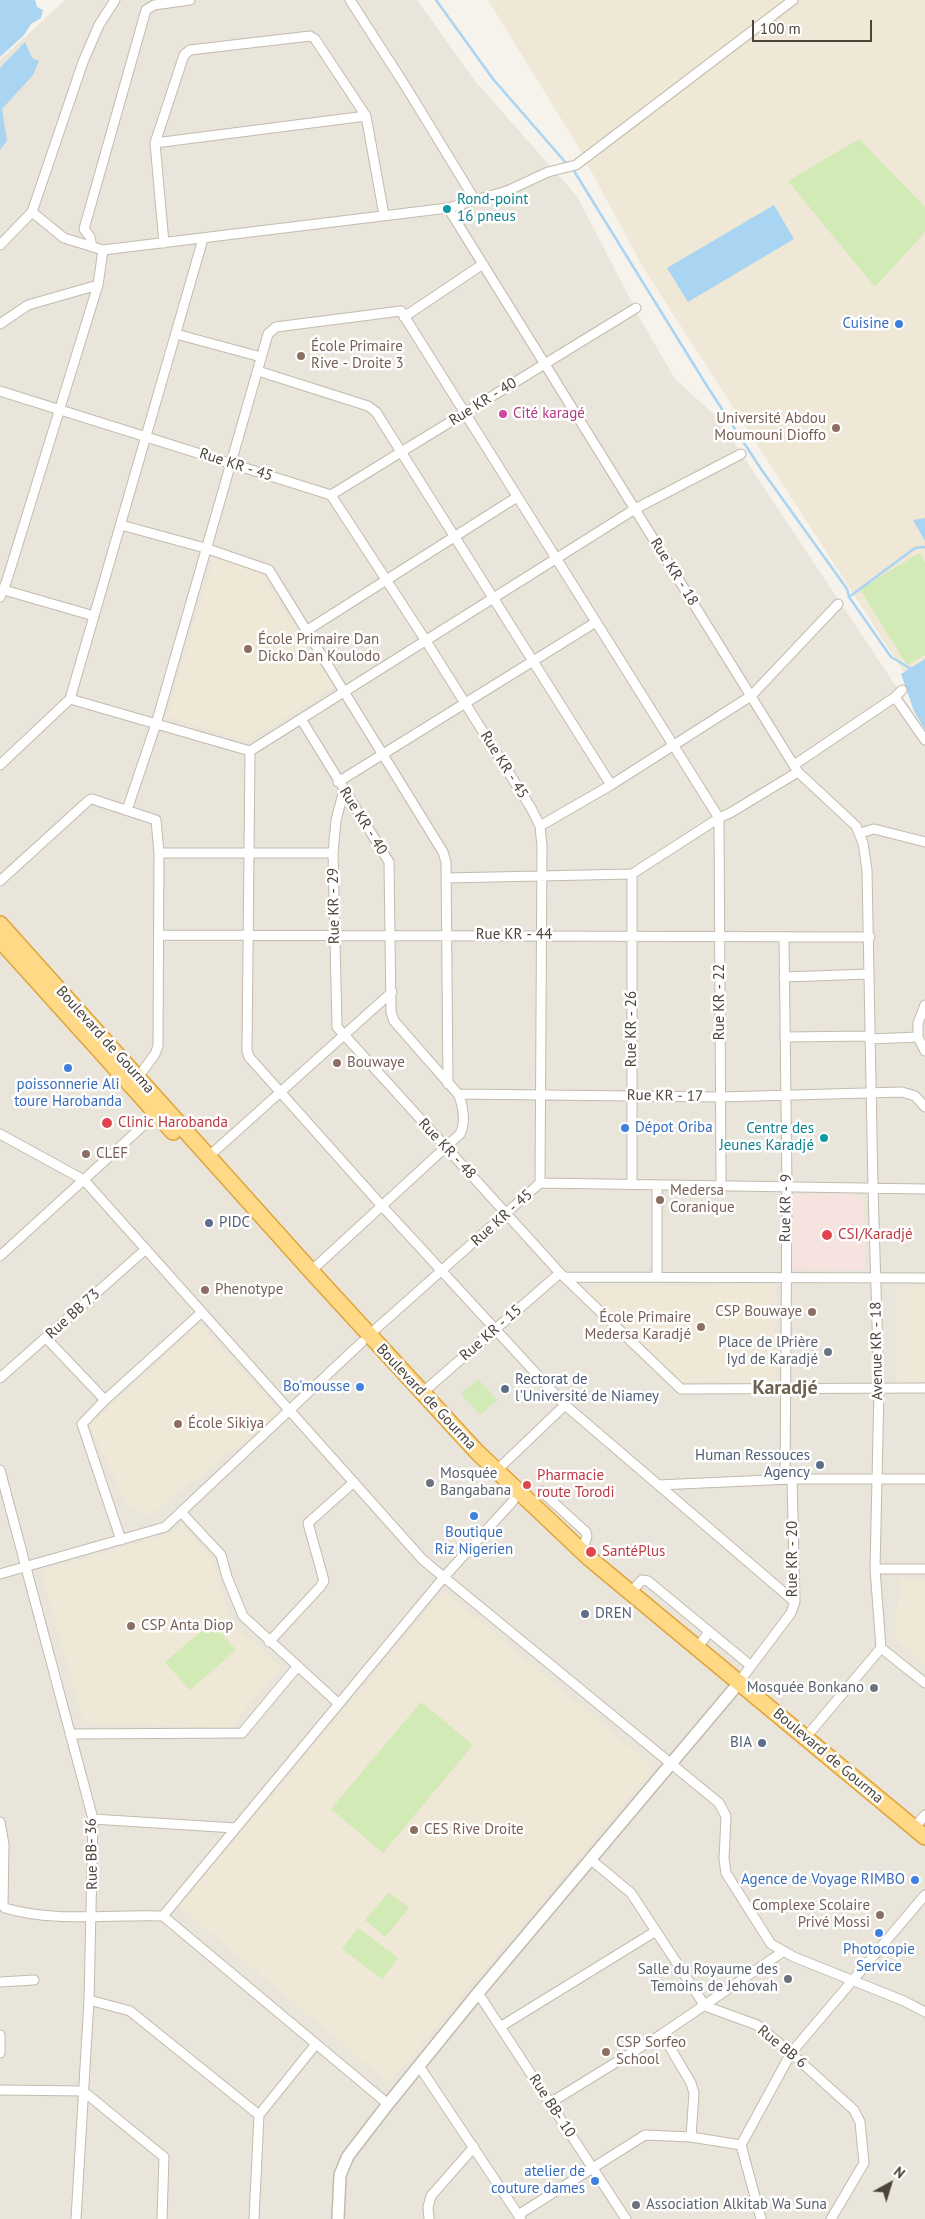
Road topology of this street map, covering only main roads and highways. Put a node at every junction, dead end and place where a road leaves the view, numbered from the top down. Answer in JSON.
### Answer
{"nodes":[{"id":1,"x":0,"y":924,"type":"edge"},
{"id":2,"x":0,"y":940,"type":"edge"},
{"id":3,"x":366,"y":1339,"type":"junction"},
{"id":4,"x":736,"y":1686,"type":"junction"},
{"id":5,"x":920,"y":1832,"type":"edge"},
{"id":6,"x":925,"y":1849,"type":"edge"}],
"edges":[{"from":1,"to":3,"type":"highway","name":"Boulevard de Gourma"},
{"from":2,"to":3,"type":"highway","name":"Boulevard de Gourma"},
{"from":3,"to":4,"type":"highway","name":"Boulevard de Gourma"},
{"from":3,"to":4,"type":"highway","name":"Boulevard de Gourma"},
{"from":4,"to":5,"type":"highway","name":"Boulevard de Gourma"},
{"from":4,"to":6,"type":"highway","name":"Boulevard de Gourma"}]}
